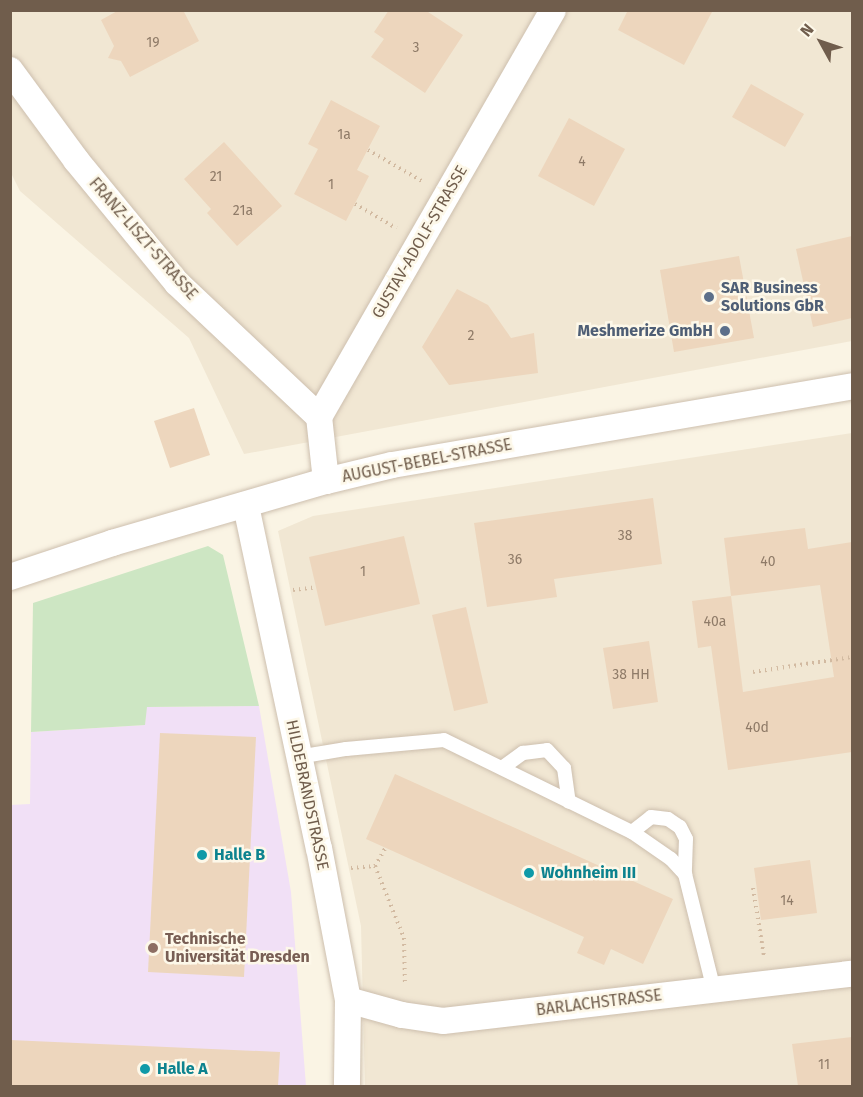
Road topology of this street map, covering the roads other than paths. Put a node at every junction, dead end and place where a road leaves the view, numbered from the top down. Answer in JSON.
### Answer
{"nodes":[{"id":1,"x":553,"y":10,"type":"edge"},
{"id":2,"x":10,"y":70,"type":"edge"},
{"id":3,"x":852,"y":387,"type":"edge"},
{"id":4,"x":319,"y":417,"type":"junction"},
{"id":5,"x":326,"y":481,"type":"junction"},
{"id":6,"x":246,"y":506,"type":"junction"},
{"id":7,"x":10,"y":577,"type":"edge"},
{"id":8,"x":298,"y":757,"type":"junction"},
{"id":9,"x":501,"y":768,"type":"junction"},
{"id":10,"x":569,"y":802,"type":"junction"},
{"id":11,"x":632,"y":832,"type":"junction"},
{"id":12,"x":686,"y":874,"type":"junction"},
{"id":13,"x":852,"y":974,"type":"edge"},
{"id":14,"x":714,"y":990,"type":"junction"},
{"id":15,"x":348,"y":1000,"type":"junction"},
{"id":16,"x":347,"y":1086,"type":"edge"}],
"edges":[{"from":1,"to":4,"type":"street","name":"GUSTAV-ADOLF-STRASSE"},
{"from":2,"to":4,"type":"street","name":"FRANZ-LISZT-STRASSE"},
{"from":3,"to":5,"type":"street","name":"AUGUST-BEBEL-STRASSE"},
{"from":4,"to":5,"type":"street"},
{"from":5,"to":6,"type":"street","name":"AUGUST-BEBEL-STRASSE"},
{"from":6,"to":7,"type":"street","name":"AUGUST-BEBEL-STRASSE"},
{"from":6,"to":8,"type":"street","name":"HILDEBRANDSTRASSE"},
{"from":8,"to":9,"type":"lane"},
{"from":8,"to":15,"type":"street","name":"HILDEBRANDSTRASSE"},
{"from":9,"to":10,"type":"lane"},
{"from":9,"to":10,"type":"lane"},
{"from":10,"to":11,"type":"lane"},
{"from":11,"to":12,"type":"lane"},
{"from":11,"to":12,"type":"lane"},
{"from":12,"to":14,"type":"lane"},
{"from":13,"to":14,"type":"street","name":"BARLACHSTRASSE"},
{"from":14,"to":15,"type":"street","name":"BARLACHSTRASSE"},
{"from":15,"to":16,"type":"street","name":"HILDEBRANDSTRASSE"}]}
